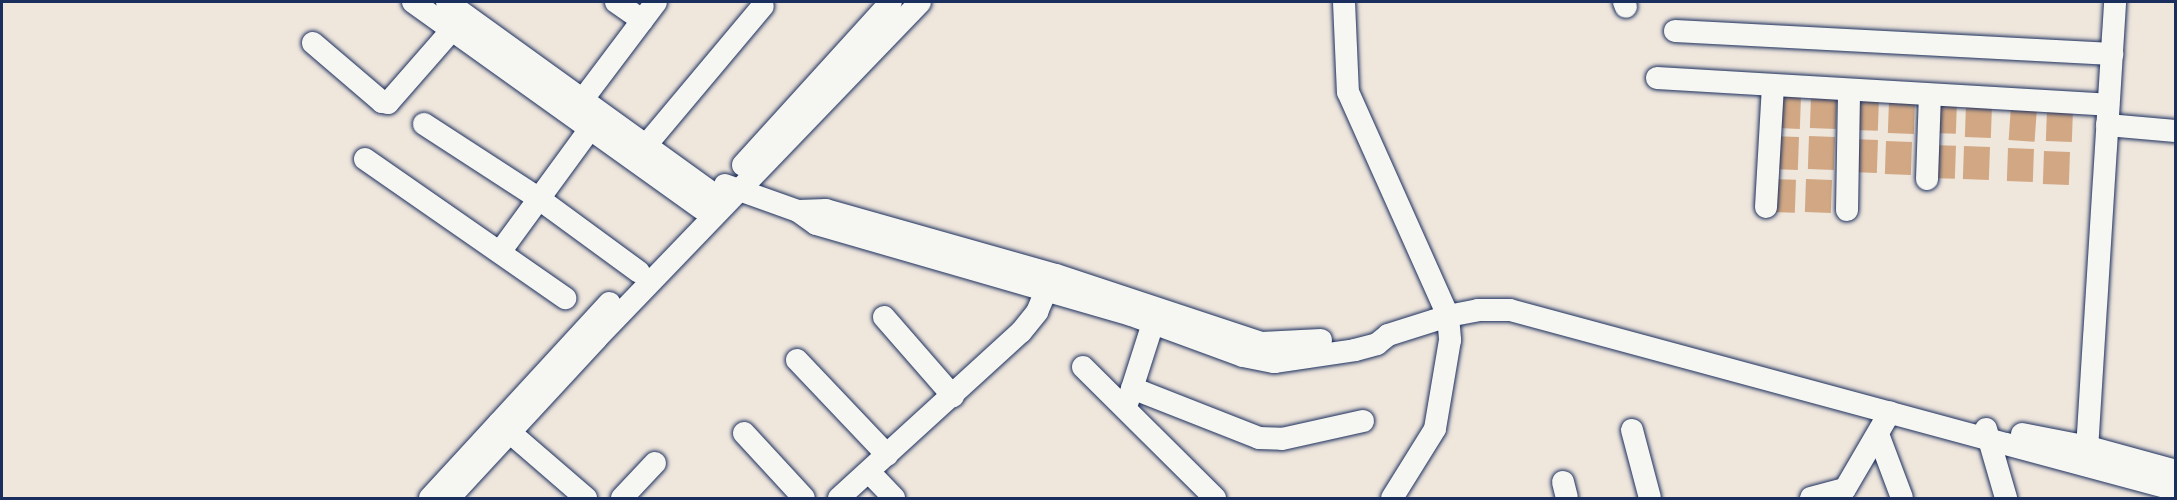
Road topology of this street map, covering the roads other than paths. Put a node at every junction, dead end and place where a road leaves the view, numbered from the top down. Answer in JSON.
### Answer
{"nodes":[{"id":1,"x":413,"y":2,"type":"edge"},
{"id":2,"x":447,"y":2,"type":"edge"},
{"id":3,"x":616,"y":2,"type":"edge"},
{"id":4,"x":656,"y":2,"type":"edge"},
{"id":5,"x":891,"y":2,"type":"edge"},
{"id":6,"x":920,"y":2,"type":"edge"},
{"id":7,"x":1344,"y":2,"type":"edge"},
{"id":8,"x":2115,"y":2,"type":"edge"},
{"id":9,"x":763,"y":6,"type":"dead end"},
{"id":10,"x":642,"y":20,"type":"junction"},
{"id":11,"x":451,"y":31,"type":"junction"},
{"id":12,"x":1675,"y":31,"type":"dead end"},
{"id":13,"x":313,"y":43,"type":"dead end"},
{"id":14,"x":2112,"y":54,"type":"junction"},
{"id":15,"x":1657,"y":78,"type":"dead end"},
{"id":16,"x":1773,"y":85,"type":"junction"},
{"id":17,"x":1849,"y":90,"type":"junction"},
{"id":18,"x":1930,"y":95,"type":"junction"},
{"id":19,"x":576,"y":108,"type":"junction"},
{"id":20,"x":2108,"y":115,"type":"junction"},
{"id":21,"x":424,"y":124,"type":"dead end"},
{"id":22,"x":590,"y":129,"type":"junction"},
{"id":23,"x":2175,"y":131,"type":"edge"},
{"id":24,"x":647,"y":144,"type":"junction"},
{"id":25,"x":365,"y":159,"type":"dead end"},
{"id":26,"x":1927,"y":179,"type":"dead end"},
{"id":27,"x":720,"y":195,"type":"junction"},
{"id":28,"x":538,"y":198,"type":"junction"},
{"id":29,"x":1766,"y":207,"type":"dead end"},
{"id":30,"x":1847,"y":210,"type":"dead end"},
{"id":31,"x":500,"y":252,"type":"junction"},
{"id":32,"x":639,"y":272,"type":"junction"},
{"id":33,"x":1050,"y":282,"type":"junction"},
{"id":34,"x":565,"y":298,"type":"dead end"},
{"id":35,"x":1448,"y":316,"type":"junction"},
{"id":36,"x":884,"y":318,"type":"dead end"},
{"id":37,"x":1153,"y":323,"type":"junction"},
{"id":38,"x":1388,"y":334,"type":"junction"},
{"id":39,"x":797,"y":360,"type":"dead end"},
{"id":40,"x":1083,"y":367,"type":"dead end"},
{"id":41,"x":953,"y":396,"type":"junction"},
{"id":42,"x":1129,"y":399,"type":"junction"},
{"id":43,"x":1890,"y":412,"type":"junction"},
{"id":44,"x":1363,"y":421,"type":"dead end"},
{"id":45,"x":504,"y":427,"type":"junction"},
{"id":46,"x":1632,"y":430,"type":"dead end"},
{"id":47,"x":1979,"y":433,"type":"junction"},
{"id":48,"x":744,"y":434,"type":"dead end"},
{"id":49,"x":1878,"y":434,"type":"junction"},
{"id":50,"x":886,"y":455,"type":"junction"},
{"id":51,"x":2088,"y":456,"type":"junction"},
{"id":52,"x":654,"y":463,"type":"dead end"},
{"id":53,"x":2175,"y":471,"type":"edge"},
{"id":54,"x":868,"y":472,"type":"junction"},
{"id":55,"x":2175,"y":490,"type":"edge"},
{"id":56,"x":430,"y":498,"type":"edge"},
{"id":57,"x":449,"y":498,"type":"edge"},
{"id":58,"x":586,"y":498,"type":"edge"},
{"id":59,"x":622,"y":498,"type":"edge"},
{"id":60,"x":804,"y":498,"type":"edge"},
{"id":61,"x":839,"y":498,"type":"edge"},
{"id":62,"x":894,"y":498,"type":"edge"},
{"id":63,"x":1215,"y":498,"type":"edge"},
{"id":64,"x":1392,"y":498,"type":"edge"},
{"id":65,"x":1650,"y":498,"type":"edge"},
{"id":66,"x":1811,"y":498,"type":"edge"},
{"id":67,"x":1902,"y":498,"type":"edge"},
{"id":68,"x":2006,"y":498,"type":"edge"}],
"edges":[{"from":1,"to":11,"type":"street"},
{"from":2,"to":19,"type":"street"},
{"from":3,"to":10,"type":"street"},
{"from":4,"to":10,"type":"street"},
{"from":5,"to":27,"type":"street"},
{"from":6,"to":27,"type":"street"},
{"from":7,"to":35,"type":"street"},
{"from":8,"to":14,"type":"street"},
{"from":9,"to":24,"type":"street"},
{"from":10,"to":19,"type":"street"},
{"from":11,"to":13,"type":"street"},
{"from":11,"to":19,"type":"street"},
{"from":12,"to":14,"type":"street"},
{"from":14,"to":20,"type":"street"},
{"from":15,"to":16,"type":"street"},
{"from":16,"to":17,"type":"street"},
{"from":16,"to":29,"type":"street"},
{"from":17,"to":18,"type":"street"},
{"from":17,"to":30,"type":"street"},
{"from":18,"to":20,"type":"street"},
{"from":18,"to":26,"type":"street"},
{"from":19,"to":22,"type":"street"},
{"from":19,"to":24,"type":"street"},
{"from":20,"to":23,"type":"street"},
{"from":20,"to":51,"type":"street"},
{"from":21,"to":28,"type":"street"},
{"from":22,"to":27,"type":"street"},
{"from":22,"to":28,"type":"street"},
{"from":24,"to":27,"type":"street"},
{"from":25,"to":31,"type":"street"},
{"from":27,"to":32,"type":"street"},
{"from":27,"to":33,"type":"street"},
{"from":27,"to":45,"type":"street"},
{"from":28,"to":31,"type":"street"},
{"from":28,"to":32,"type":"street"},
{"from":31,"to":34,"type":"street"},
{"from":32,"to":45,"type":"street"},
{"from":33,"to":37,"type":"street"},
{"from":33,"to":38,"type":"street"},
{"from":33,"to":41,"type":"street"},
{"from":35,"to":38,"type":"street"},
{"from":35,"to":43,"type":"street"},
{"from":35,"to":64,"type":"street"},
{"from":36,"to":41,"type":"street"},
{"from":37,"to":38,"type":"street"},
{"from":37,"to":42,"type":"street"},
{"from":39,"to":50,"type":"street"},
{"from":40,"to":42,"type":"street"},
{"from":41,"to":50,"type":"street"},
{"from":42,"to":44,"type":"street"},
{"from":42,"to":63,"type":"street"},
{"from":43,"to":47,"type":"street"},
{"from":43,"to":49,"type":"street"},
{"from":45,"to":56,"type":"street"},
{"from":45,"to":57,"type":"street"},
{"from":45,"to":58,"type":"street"},
{"from":46,"to":65,"type":"street"},
{"from":47,"to":51,"type":"street"},
{"from":47,"to":68,"type":"street"},
{"from":48,"to":60,"type":"street"},
{"from":49,"to":66,"type":"street"},
{"from":49,"to":67,"type":"street"},
{"from":50,"to":54,"type":"street"},
{"from":51,"to":53,"type":"street"},
{"from":51,"to":55,"type":"street"},
{"from":52,"to":59,"type":"street"},
{"from":54,"to":61,"type":"street"},
{"from":54,"to":62,"type":"street"}]}
